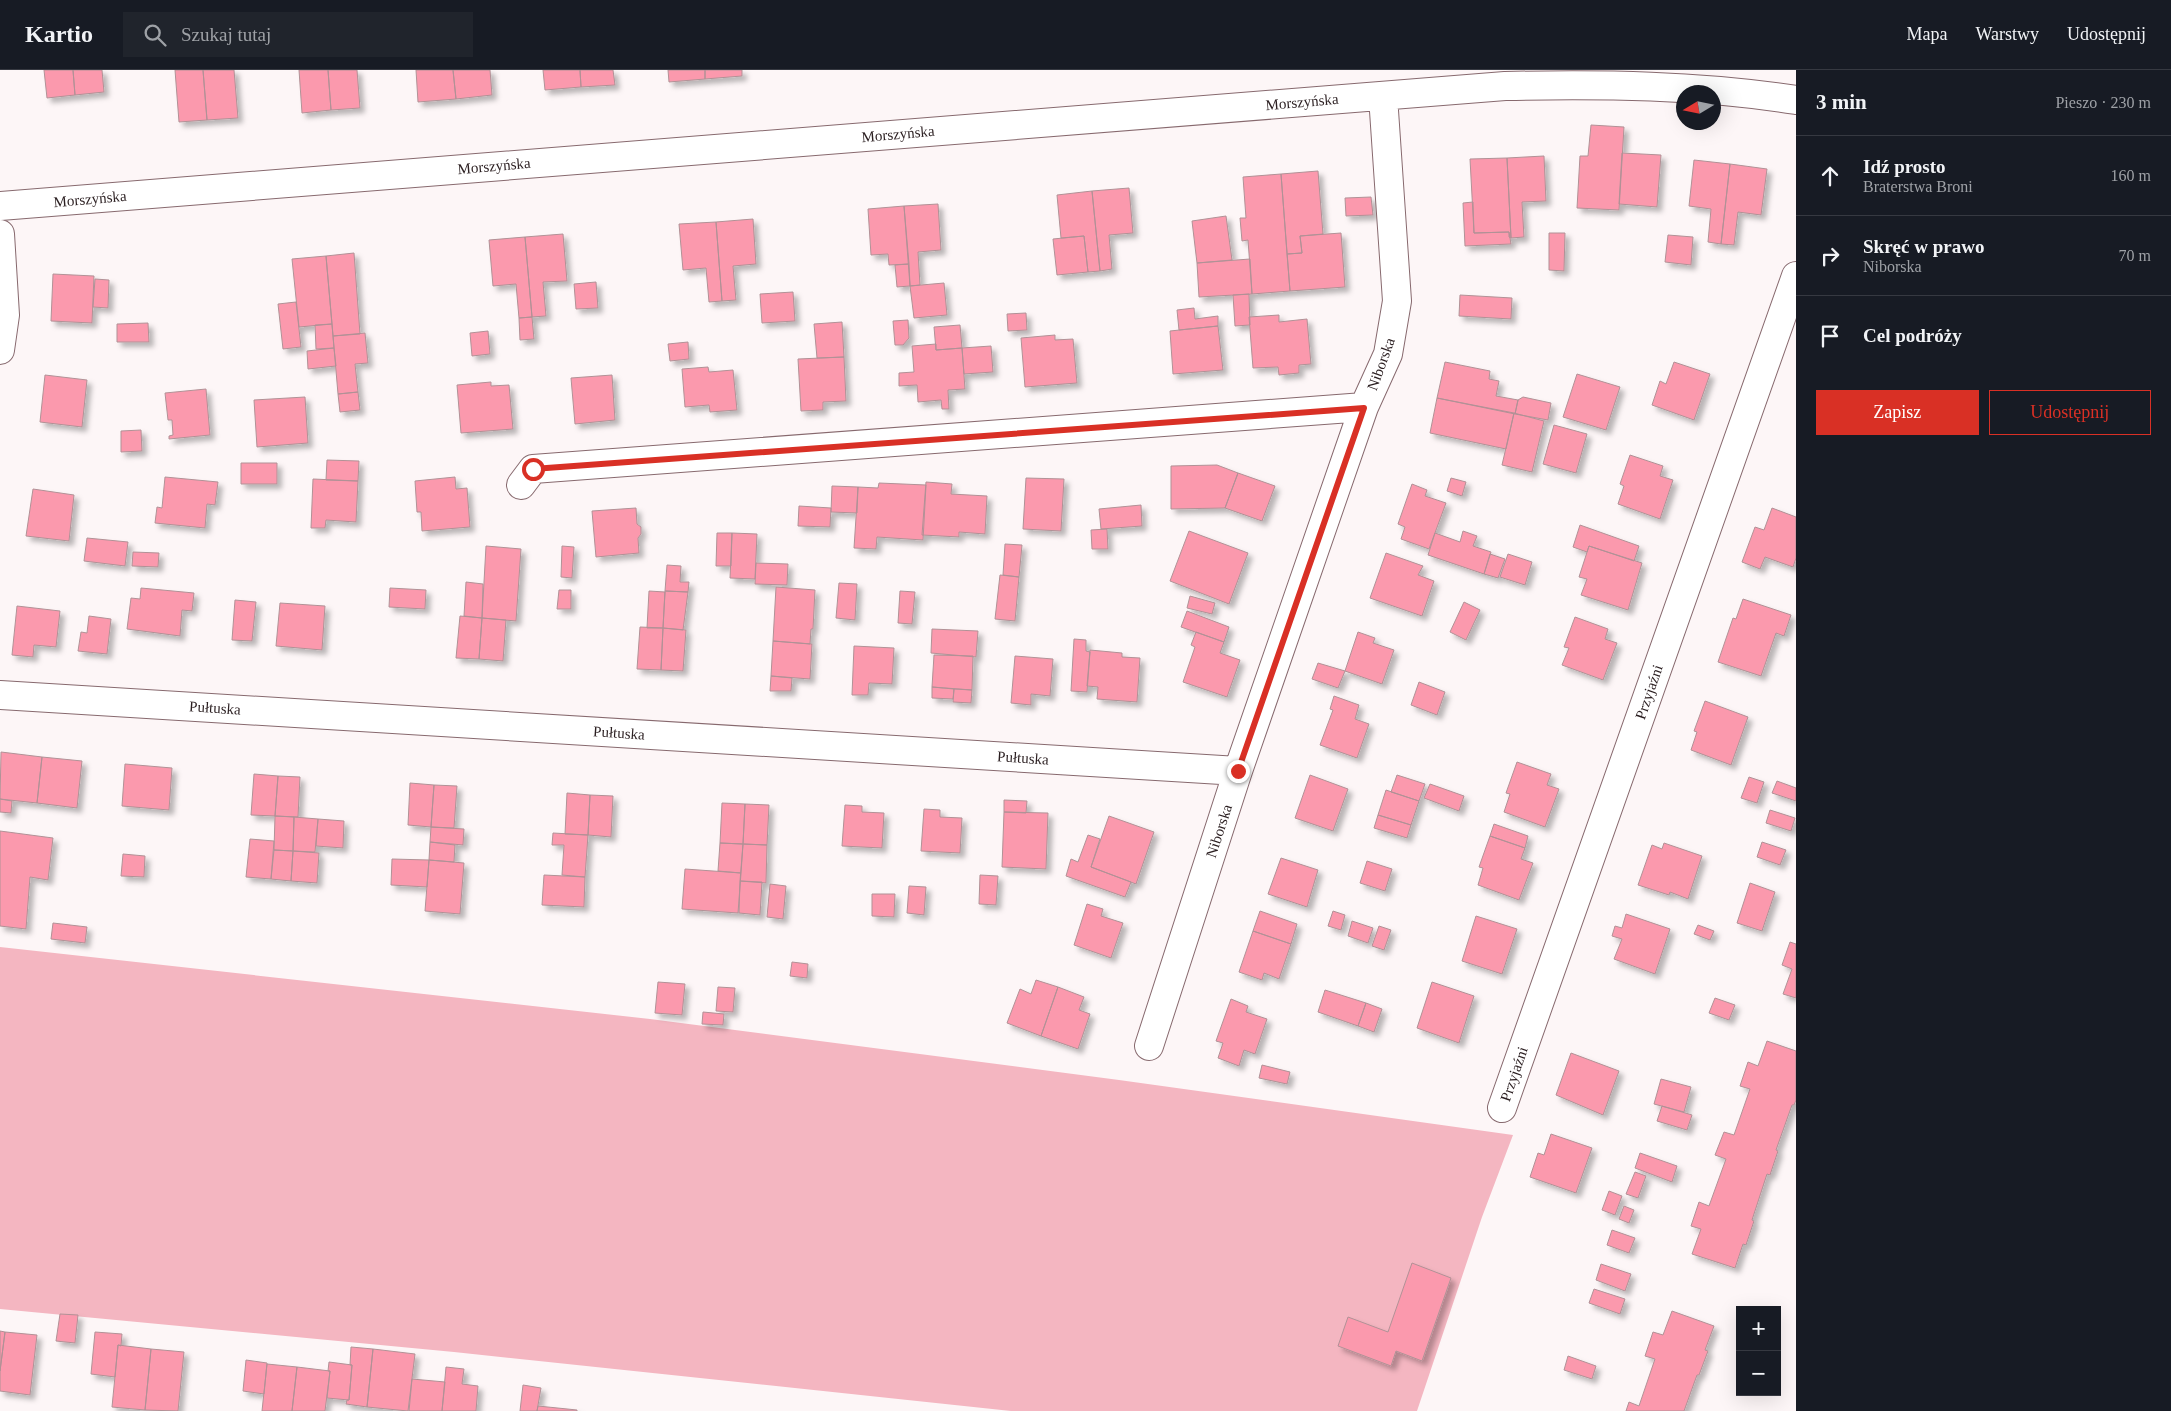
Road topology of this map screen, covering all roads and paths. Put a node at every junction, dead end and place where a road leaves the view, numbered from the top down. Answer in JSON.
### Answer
{"nodes":[{"id":1,"x":1383,"y":96,"type":"junction"},
{"id":2,"x":1796,"y":100,"type":"edge"},
{"id":3,"x":0,"y":206,"type":"edge"},
{"id":4,"x":0,"y":234,"type":"edge"},
{"id":5,"x":1796,"y":276,"type":"edge"},
{"id":6,"x":0,"y":350,"type":"edge"},
{"id":7,"x":1364,"y":408,"type":"junction"},
{"id":8,"x":522,"y":485,"type":"dead end"},
{"id":9,"x":0,"y":695,"type":"edge"},
{"id":10,"x":1238,"y":771,"type":"junction"},
{"id":11,"x":1149,"y":1046,"type":"dead end"},
{"id":12,"x":1502,"y":1108,"type":"dead end"}],
"edges":[{"from":1,"to":2,"type":"street","name":"Morszyńska"},
{"from":1,"to":3,"type":"street","name":"Morszyńska"},
{"from":1,"to":7,"type":"street","name":"Niborska"},
{"from":4,"to":6,"type":"street"},
{"from":5,"to":12,"type":"street","name":"Przyjaźni"},
{"from":7,"to":8,"type":"street"},
{"from":7,"to":10,"type":"street","name":"Niborska"},
{"from":9,"to":10,"type":"street","name":"Pułtuska"},
{"from":10,"to":11,"type":"street","name":"Niborska"}]}
